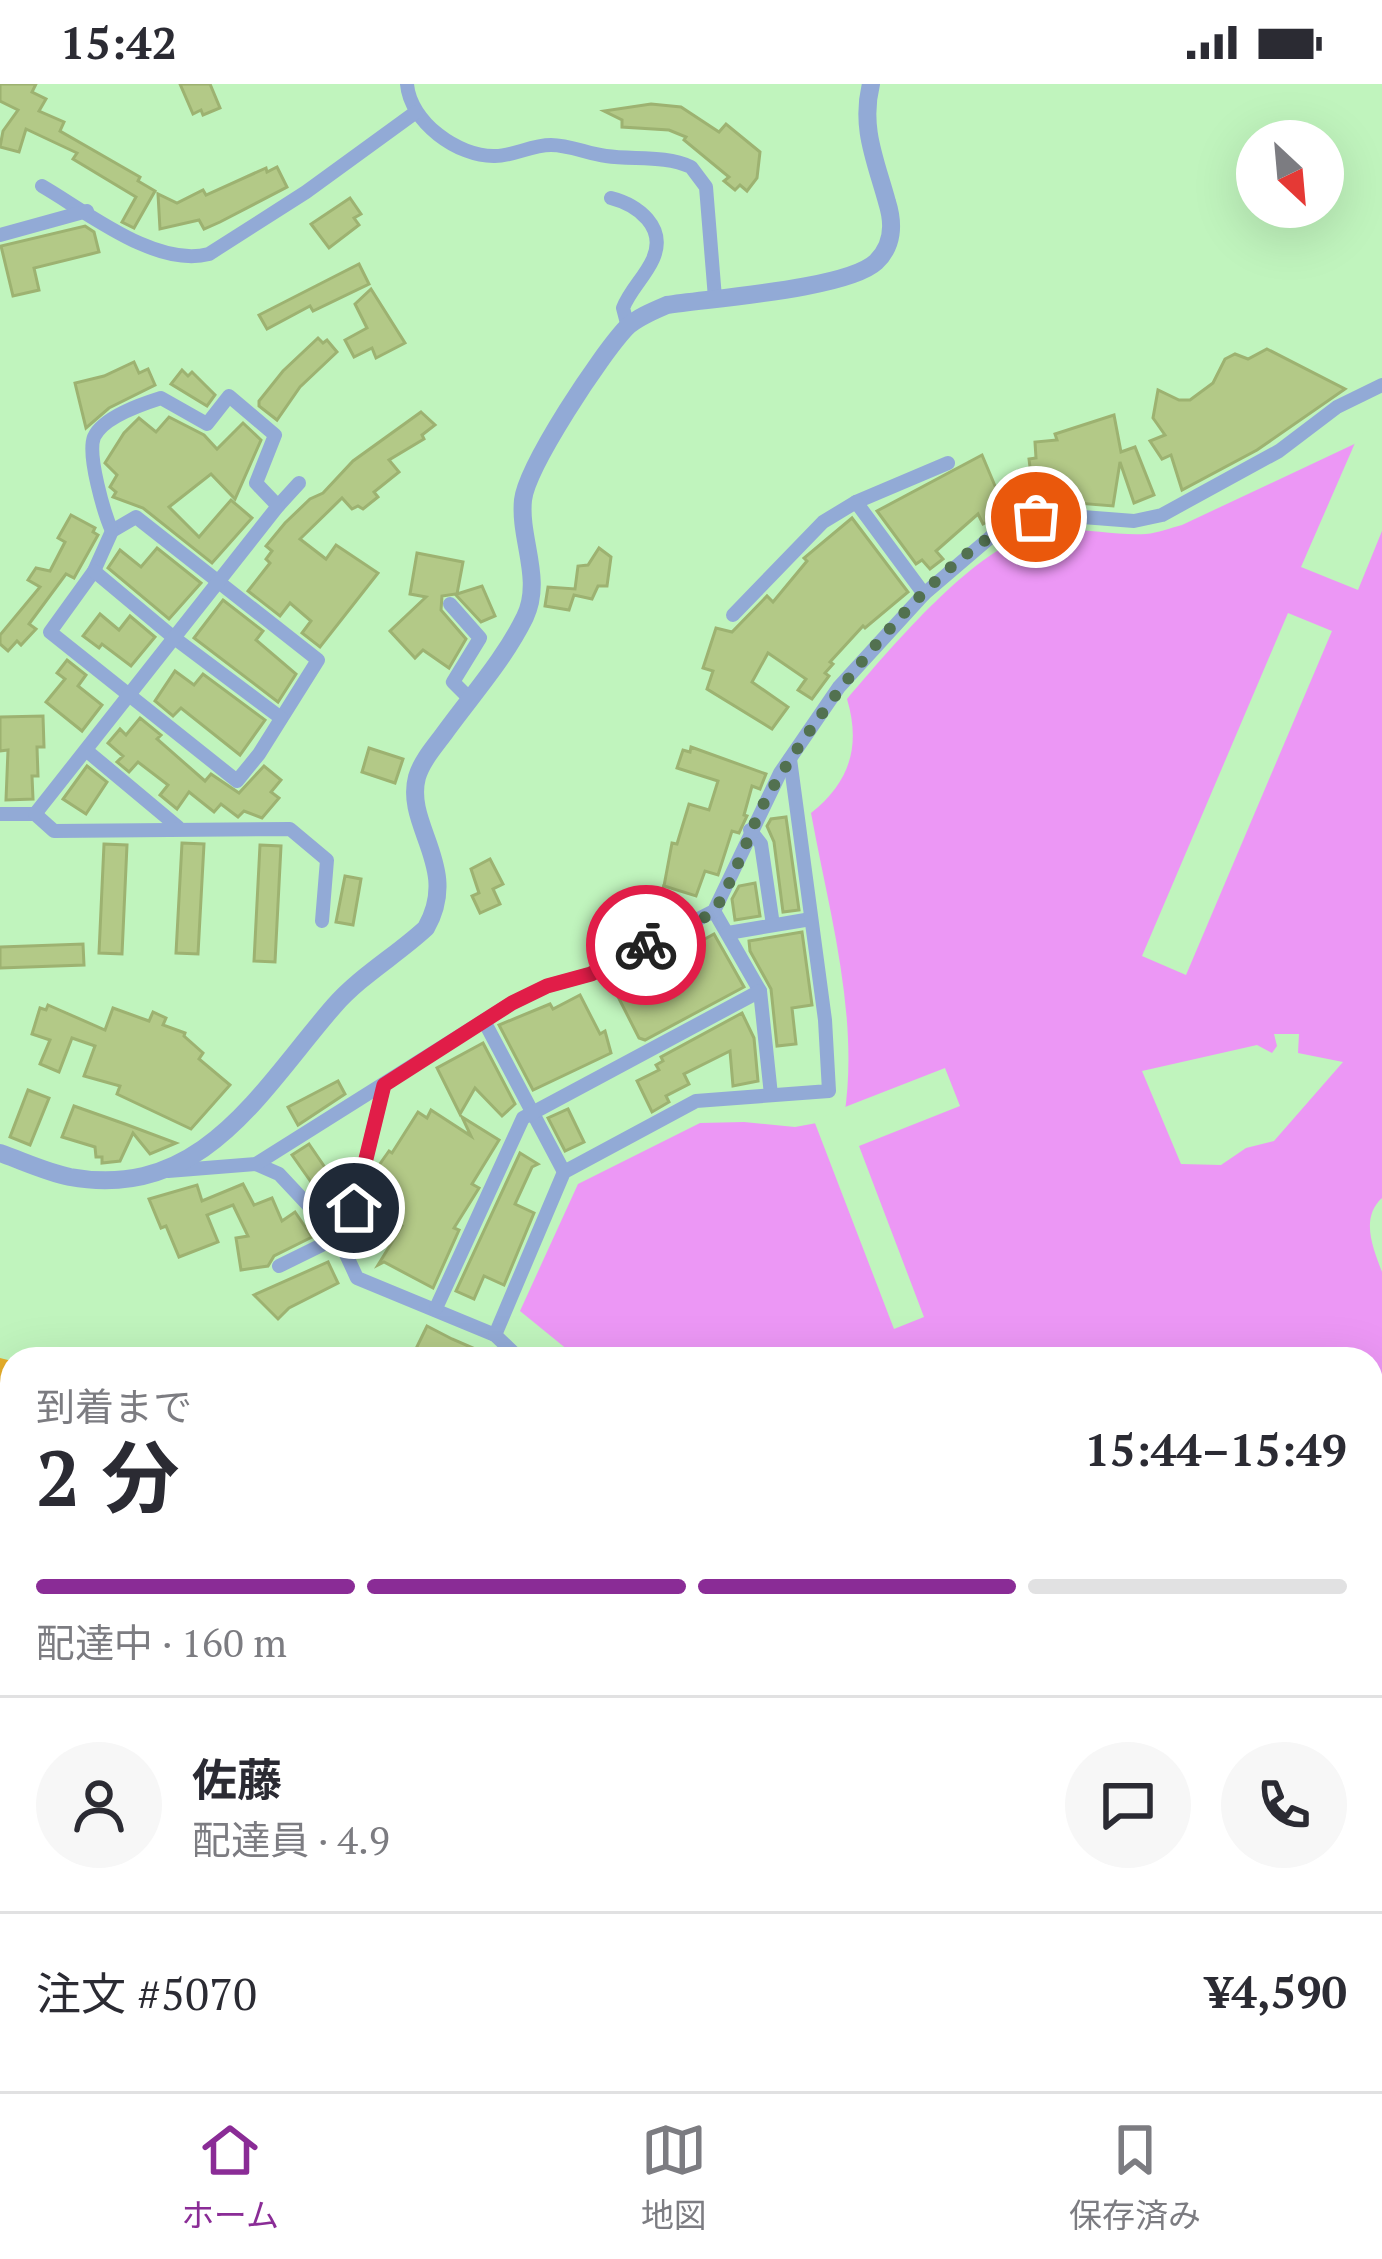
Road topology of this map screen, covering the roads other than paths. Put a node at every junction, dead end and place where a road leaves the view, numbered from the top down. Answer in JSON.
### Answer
{"nodes":[{"id":1,"x":406,"y":84,"type":"edge"},
{"id":2,"x":871,"y":84,"type":"edge"},
{"id":3,"x":416,"y":112,"type":"junction"},
{"id":4,"x":42,"y":187,"type":"dead end"},
{"id":5,"x":611,"y":198,"type":"dead end"},
{"id":6,"x":87,"y":211,"type":"junction"},
{"id":7,"x":0,"y":235,"type":"edge"},
{"id":8,"x":715,"y":298,"type":"junction"},
{"id":9,"x":628,"y":327,"type":"junction"},
{"id":10,"x":1382,"y":385,"type":"edge"},
{"id":11,"x":948,"y":464,"type":"dead end"},
{"id":12,"x":299,"y":483,"type":"dead end"},
{"id":13,"x":856,"y":502,"type":"junction"},
{"id":14,"x":278,"y":506,"type":"junction"},
{"id":15,"x":112,"y":531,"type":"junction"},
{"id":16,"x":94,"y":571,"type":"junction"},
{"id":17,"x":218,"y":582,"type":"junction"},
{"id":18,"x":924,"y":594,"type":"junction"},
{"id":19,"x":449,"y":604,"type":"dead end"},
{"id":20,"x":733,"y":615,"type":"dead end"},
{"id":21,"x":173,"y":638,"type":"junction"},
{"id":22,"x":129,"y":694,"type":"junction"},
{"id":23,"x":470,"y":699,"type":"junction"},
{"id":24,"x":281,"y":718,"type":"junction"},
{"id":25,"x":87,"y":751,"type":"junction"},
{"id":26,"x":790,"y":759,"type":"junction"},
{"id":27,"x":0,"y":814,"type":"edge"},
{"id":28,"x":35,"y":814,"type":"junction"},
{"id":29,"x":178,"y":827,"type":"junction"},
{"id":30,"x":750,"y":830,"type":"junction"},
{"id":31,"x":714,"y":911,"type":"junction"},
{"id":32,"x":811,"y":919,"type":"junction"},
{"id":33,"x":322,"y":921,"type":"dead end"},
{"id":34,"x":772,"y":925,"type":"junction"},
{"id":35,"x":728,"y":933,"type":"junction"},
{"id":36,"x":760,"y":991,"type":"junction"},
{"id":37,"x":484,"y":1021,"type":"junction"},
{"id":38,"x":384,"y":1085,"type":"junction"},
{"id":39,"x":772,"y":1094,"type":"junction"},
{"id":40,"x":532,"y":1112,"type":"junction"},
{"id":41,"x":0,"y":1153,"type":"edge"},
{"id":42,"x":256,"y":1164,"type":"junction"},
{"id":43,"x":164,"y":1172,"type":"junction"},
{"id":44,"x":565,"y":1172,"type":"junction"},
{"id":45,"x":341,"y":1243,"type":"junction"},
{"id":46,"x":279,"y":1266,"type":"dead end"},
{"id":47,"x":436,"y":1308,"type":"junction"},
{"id":48,"x":495,"y":1336,"type":"junction"},
{"id":49,"x":507,"y":1347,"type":"edge"}],
"edges":[{"from":1,"to":3,"type":"street"},
{"from":2,"to":8,"type":"street"},
{"from":3,"to":6,"type":"street"},
{"from":3,"to":8,"type":"street"},
{"from":4,"to":6,"type":"street"},
{"from":5,"to":9,"type":"street"},
{"from":6,"to":7,"type":"street"},
{"from":8,"to":9,"type":"street"},
{"from":9,"to":23,"type":"street"},
{"from":10,"to":18,"type":"street"},
{"from":11,"to":13,"type":"street"},
{"from":12,"to":14,"type":"street"},
{"from":13,"to":18,"type":"street"},
{"from":13,"to":20,"type":"street"},
{"from":14,"to":15,"type":"street"},
{"from":14,"to":17,"type":"street"},
{"from":15,"to":16,"type":"street"},
{"from":15,"to":17,"type":"street"},
{"from":16,"to":21,"type":"street"},
{"from":16,"to":22,"type":"street"},
{"from":17,"to":21,"type":"street"},
{"from":17,"to":24,"type":"street"},
{"from":18,"to":26,"type":"street"},
{"from":19,"to":23,"type":"street"},
{"from":21,"to":22,"type":"street"},
{"from":21,"to":24,"type":"street"},
{"from":22,"to":24,"type":"street"},
{"from":22,"to":25,"type":"street"},
{"from":23,"to":43,"type":"street"},
{"from":25,"to":28,"type":"street"},
{"from":25,"to":29,"type":"street"},
{"from":26,"to":30,"type":"street"},
{"from":26,"to":32,"type":"street"},
{"from":27,"to":28,"type":"street"},
{"from":28,"to":29,"type":"street"},
{"from":29,"to":33,"type":"street"},
{"from":30,"to":31,"type":"street"},
{"from":30,"to":34,"type":"street"},
{"from":31,"to":35,"type":"street"},
{"from":31,"to":37,"type":"street"},
{"from":32,"to":34,"type":"street"},
{"from":32,"to":39,"type":"street"},
{"from":34,"to":35,"type":"street"},
{"from":35,"to":36,"type":"street"},
{"from":36,"to":39,"type":"street"},
{"from":36,"to":40,"type":"street"},
{"from":37,"to":38,"type":"street"},
{"from":37,"to":40,"type":"street"},
{"from":38,"to":42,"type":"street"},
{"from":38,"to":45,"type":"street"},
{"from":39,"to":44,"type":"street"},
{"from":40,"to":44,"type":"street"},
{"from":40,"to":47,"type":"street"},
{"from":41,"to":43,"type":"street"},
{"from":42,"to":43,"type":"street"},
{"from":42,"to":45,"type":"street"},
{"from":44,"to":48,"type":"street"},
{"from":45,"to":46,"type":"street"},
{"from":45,"to":47,"type":"street"},
{"from":47,"to":48,"type":"street"},
{"from":48,"to":49,"type":"street"}]}
